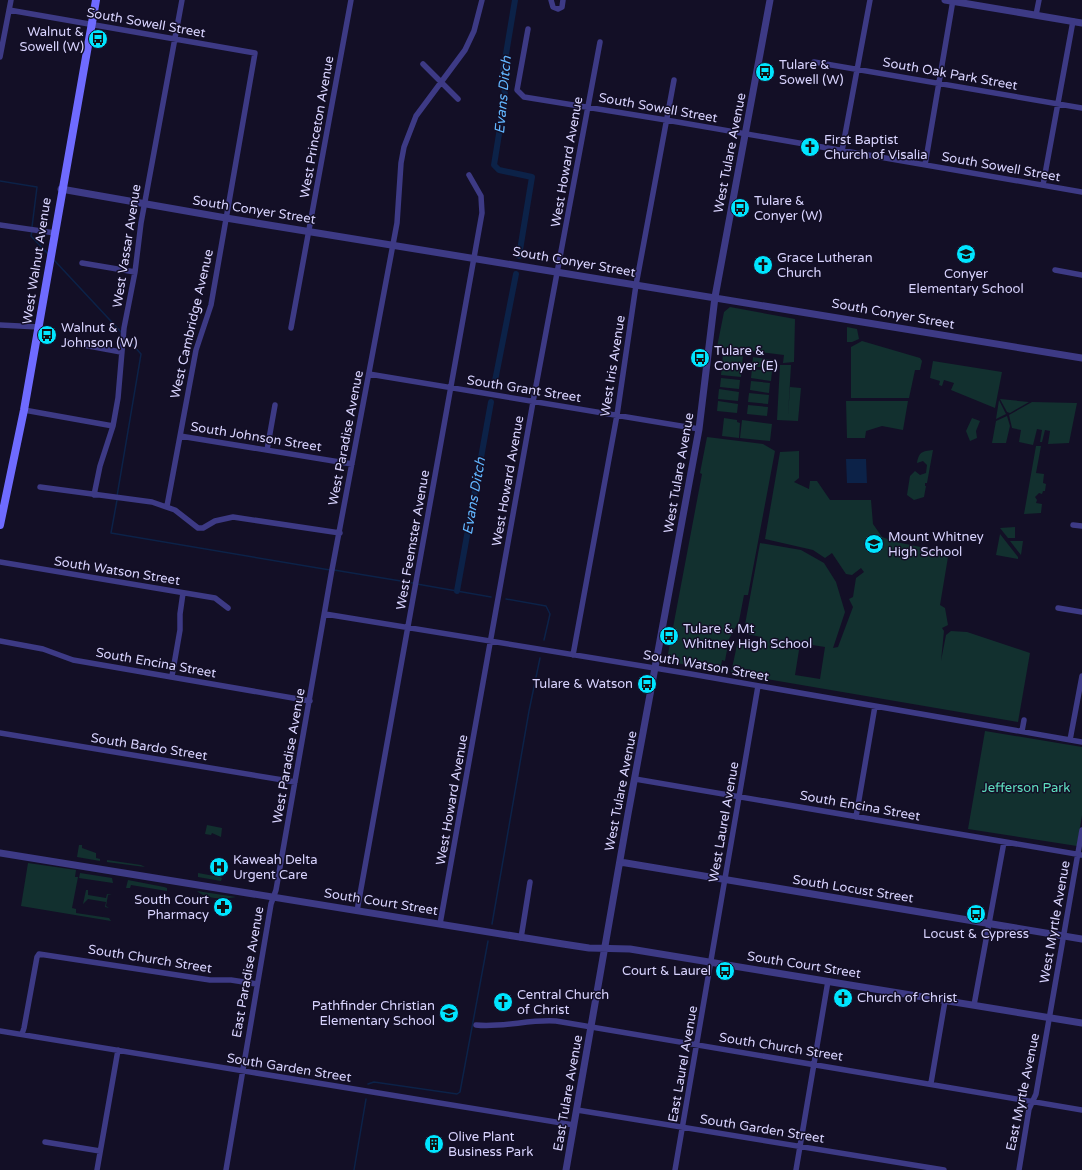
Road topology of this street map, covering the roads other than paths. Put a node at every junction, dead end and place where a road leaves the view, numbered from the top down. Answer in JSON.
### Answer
{"nodes":[{"id":1,"x":10,"y":0,"type":"edge"},
{"id":2,"x":96,"y":0,"type":"edge"},
{"id":3,"x":182,"y":0,"type":"edge"},
{"id":4,"x":351,"y":0,"type":"edge"},
{"id":5,"x":482,"y":0,"type":"edge"},
{"id":6,"x":551,"y":0,"type":"edge"},
{"id":7,"x":564,"y":0,"type":"edge"},
{"id":8,"x":770,"y":0,"type":"edge"},
{"id":9,"x":870,"y":0,"type":"edge"},
{"id":10,"x":945,"y":0,"type":"edge"},
{"id":11,"x":1038,"y":0,"type":"edge"},
{"id":12,"x":953,"y":1,"type":"edge"},
{"id":13,"x":9,"y":10,"type":"junction"},
{"id":14,"x":1036,"y":15,"type":"junction"},
{"id":15,"x":1073,"y":21,"type":"junction"},
{"id":16,"x":1082,"y":23,"type":"edge"},
{"id":17,"x":91,"y":25,"type":"junction"},
{"id":18,"x":528,"y":29,"type":"dead end"},
{"id":19,"x":175,"y":39,"type":"junction"},
{"id":20,"x":600,"y":42,"type":"dead end"},
{"id":21,"x":255,"y":53,"type":"joint"},
{"id":22,"x":0,"y":57,"type":"edge"},
{"id":23,"x":814,"y":62,"type":"dead end"},
{"id":24,"x":423,"y":64,"type":"dead end"},
{"id":25,"x":858,"y":69,"type":"junction"},
{"id":26,"x":674,"y":80,"type":"dead end"},
{"id":27,"x":441,"y":82,"type":"junction"},
{"id":28,"x":939,"y":83,"type":"junction"},
{"id":29,"x":458,"y":99,"type":"dead end"},
{"id":30,"x":1059,"y":104,"type":"junction"},
{"id":31,"x":588,"y":107,"type":"junction"},
{"id":32,"x":1082,"y":108,"type":"edge"},
{"id":33,"x":666,"y":120,"type":"junction"},
{"id":34,"x":745,"y":134,"type":"junction"},
{"id":35,"x":842,"y":151,"type":"junction"},
{"id":36,"x":925,"y":165,"type":"junction"},
{"id":37,"x":469,"y":175,"type":"dead end"},
{"id":38,"x":1044,"y":185,"type":"junction"},
{"id":39,"x":61,"y":189,"type":"junction"},
{"id":40,"x":1082,"y":192,"type":"edge"},
{"id":41,"x":145,"y":204,"type":"junction"},
{"id":42,"x":226,"y":218,"type":"junction"},
{"id":43,"x":0,"y":224,"type":"edge"},
{"id":44,"x":310,"y":231,"type":"junction"},
{"id":45,"x":55,"y":233,"type":"junction"},
{"id":46,"x":392,"y":245,"type":"junction"},
{"id":47,"x":475,"y":258,"type":"junction"},
{"id":48,"x":82,"y":262,"type":"dead end"},
{"id":49,"x":1055,"y":270,"type":"dead end"},
{"id":50,"x":135,"y":272,"type":"junction"},
{"id":51,"x":558,"y":272,"type":"junction"},
{"id":52,"x":1082,"y":274,"type":"edge"},
{"id":53,"x":636,"y":285,"type":"junction"},
{"id":54,"x":715,"y":297,"type":"junction"},
{"id":55,"x":0,"y":326,"type":"edge"},
{"id":56,"x":39,"y":327,"type":"junction"},
{"id":57,"x":291,"y":328,"type":"dead end"},
{"id":58,"x":67,"y":342,"type":"dead end"},
{"id":59,"x":121,"y":352,"type":"junction"},
{"id":60,"x":1082,"y":358,"type":"edge"},
{"id":61,"x":369,"y":374,"type":"junction"},
{"id":62,"x":452,"y":388,"type":"junction"},
{"id":63,"x":533,"y":402,"type":"junction"},
{"id":64,"x":275,"y":405,"type":"dead end"},
{"id":65,"x":24,"y":410,"type":"junction"},
{"id":66,"x":617,"y":415,"type":"junction"},
{"id":67,"x":113,"y":426,"type":"junction"},
{"id":68,"x":700,"y":429,"type":"junction"},
{"id":69,"x":180,"y":436,"type":"junction"},
{"id":70,"x":267,"y":450,"type":"junction"},
{"id":71,"x":352,"y":464,"type":"junction"},
{"id":72,"x":40,"y":487,"type":"dead end"},
{"id":73,"x":94,"y":495,"type":"junction"},
{"id":74,"x":167,"y":506,"type":"junction"},
{"id":75,"x":0,"y":525,"type":"edge"},
{"id":76,"x":1073,"y":525,"type":"dead end"},
{"id":77,"x":1082,"y":526,"type":"edge"},
{"id":78,"x":340,"y":533,"type":"junction"},
{"id":79,"x":0,"y":562,"type":"edge"},
{"id":80,"x":183,"y":593,"type":"junction"},
{"id":81,"x":228,"y":608,"type":"dead end"},
{"id":82,"x":1058,"y":608,"type":"dead end"},
{"id":83,"x":1082,"y":612,"type":"edge"},
{"id":84,"x":325,"y":614,"type":"junction"},
{"id":85,"x":408,"y":627,"type":"junction"},
{"id":86,"x":0,"y":641,"type":"edge"},
{"id":87,"x":491,"y":641,"type":"junction"},
{"id":88,"x":573,"y":655,"type":"junction"},
{"id":89,"x":656,"y":669,"type":"junction"},
{"id":90,"x":172,"y":676,"type":"junction"},
{"id":91,"x":1082,"y":676,"type":"edge"},
{"id":92,"x":758,"y":686,"type":"junction"},
{"id":93,"x":310,"y":700,"type":"junction"},
{"id":94,"x":875,"y":706,"type":"junction"},
{"id":95,"x":1024,"y":720,"type":"dead end"},
{"id":96,"x":1022,"y":731,"type":"junction"},
{"id":97,"x":0,"y":733,"type":"edge"},
{"id":98,"x":1070,"y":740,"type":"junction"},
{"id":99,"x":1082,"y":742,"type":"edge"},
{"id":100,"x":635,"y":779,"type":"junction"},
{"id":101,"x":295,"y":782,"type":"junction"},
{"id":102,"x":740,"y":797,"type":"junction"},
{"id":103,"x":856,"y":817,"type":"junction"},
{"id":104,"x":1082,"y":830,"type":"edge"},
{"id":105,"x":1004,"y":842,"type":"junction"},
{"id":106,"x":0,"y":853,"type":"edge"},
{"id":107,"x":1080,"y":854,"type":"edge"},
{"id":108,"x":620,"y":862,"type":"junction"},
{"id":109,"x":726,"y":880,"type":"junction"},
{"id":110,"x":530,"y":882,"type":"dead end"},
{"id":111,"x":274,"y":897,"type":"junction"},
{"id":112,"x":357,"y":911,"type":"junction"},
{"id":113,"x":440,"y":924,"type":"junction"},
{"id":114,"x":989,"y":924,"type":"junction"},
{"id":115,"x":1064,"y":936,"type":"junction"},
{"id":116,"x":521,"y":938,"type":"junction"},
{"id":117,"x":1082,"y":939,"type":"edge"},
{"id":118,"x":604,"y":949,"type":"junction"},
{"id":119,"x":711,"y":962,"type":"junction"},
{"id":120,"x":828,"y":981,"type":"junction"},
{"id":121,"x":257,"y":984,"type":"junction"},
{"id":122,"x":945,"y":1001,"type":"junction"},
{"id":123,"x":974,"y":1005,"type":"junction"},
{"id":124,"x":1050,"y":1018,"type":"junction"},
{"id":125,"x":1082,"y":1023,"type":"edge"},
{"id":126,"x":476,"y":1025,"type":"dead end"},
{"id":127,"x":591,"y":1027,"type":"junction"},
{"id":128,"x":0,"y":1031,"type":"edge"},
{"id":129,"x":22,"y":1034,"type":"junction"},
{"id":130,"x":697,"y":1045,"type":"junction"},
{"id":131,"x":118,"y":1050,"type":"junction"},
{"id":132,"x":814,"y":1064,"type":"junction"},
{"id":133,"x":243,"y":1071,"type":"junction"},
{"id":134,"x":931,"y":1083,"type":"junction"},
{"id":135,"x":1033,"y":1101,"type":"junction"},
{"id":136,"x":577,"y":1110,"type":"junction"},
{"id":137,"x":1082,"y":1110,"type":"edge"},
{"id":138,"x":574,"y":1126,"type":"junction"},
{"id":139,"x":683,"y":1127,"type":"junction"},
{"id":140,"x":45,"y":1142,"type":"dead end"},
{"id":141,"x":800,"y":1146,"type":"junction"},
{"id":142,"x":100,"y":1151,"type":"junction"},
{"id":143,"x":97,"y":1170,"type":"edge"},
{"id":144,"x":226,"y":1170,"type":"edge"},
{"id":145,"x":566,"y":1170,"type":"edge"},
{"id":146,"x":675,"y":1170,"type":"edge"},
{"id":147,"x":796,"y":1170,"type":"edge"},
{"id":148,"x":944,"y":1170,"type":"edge"},
{"id":149,"x":1019,"y":1170,"type":"edge"}],
"edges":[{"from":1,"to":13,"type":"street"},
{"from":2,"to":17,"type":"main road","name":"West Walnut Avenue"},
{"from":3,"to":19,"type":"street","name":"West Vassar Avenue"},
{"from":4,"to":44,"type":"street","name":"West Princeton Avenue"},
{"from":5,"to":27,"type":"street","name":"West Paradise Avenue"},
{"from":6,"to":7,"type":"street"},
{"from":8,"to":34,"type":"street","name":"West Tulare Avenue"},
{"from":9,"to":25,"type":"street"},
{"from":10,"to":12,"type":"street"},
{"from":11,"to":14,"type":"street"},
{"from":12,"to":14,"type":"street"},
{"from":12,"to":28,"type":"street"},
{"from":13,"to":17,"type":"street","name":"South Sowell Street"},
{"from":13,"to":22,"type":"street"},
{"from":14,"to":15,"type":"street"},
{"from":15,"to":16,"type":"street"},
{"from":15,"to":30,"type":"street"},
{"from":17,"to":19,"type":"street","name":"South Sowell Street"},
{"from":17,"to":39,"type":"main road","name":"West Walnut Avenue"},
{"from":18,"to":31,"type":"street","name":"South Sowell Street"},
{"from":19,"to":21,"type":"street","name":"South Sowell Street"},
{"from":19,"to":41,"type":"street","name":"West Vassar Avenue"},
{"from":20,"to":31,"type":"street","name":"West Howard Avenue"},
{"from":21,"to":42,"type":"street","name":"West Cambridge Avenue"},
{"from":23,"to":25,"type":"street","name":"South Oak Park Street"},
{"from":24,"to":27,"type":"street"},
{"from":25,"to":28,"type":"street","name":"South Oak Park Street"},
{"from":25,"to":35,"type":"street"},
{"from":26,"to":33,"type":"street","name":"West Iris Avenue"},
{"from":27,"to":29,"type":"street"},
{"from":27,"to":46,"type":"street","name":"West Paradise Avenue"},
{"from":28,"to":30,"type":"street","name":"South Oak Park Street"},
{"from":28,"to":36,"type":"street"},
{"from":30,"to":32,"type":"street","name":"South Oak Park Street"},
{"from":30,"to":38,"type":"street"},
{"from":31,"to":33,"type":"street","name":"South Sowell Street"},
{"from":31,"to":51,"type":"street","name":"West Howard Avenue"},
{"from":33,"to":34,"type":"street","name":"South Sowell Street"},
{"from":33,"to":53,"type":"street","name":"West Iris Avenue"},
{"from":34,"to":35,"type":"street","name":"South Sowell Street"},
{"from":34,"to":54,"type":"street","name":"West Tulare Avenue"},
{"from":35,"to":36,"type":"street","name":"South Sowell Street"},
{"from":36,"to":38,"type":"street","name":"South Sowell Street"},
{"from":37,"to":47,"type":"street","name":"West Feemster Avenue"},
{"from":38,"to":40,"type":"street","name":"South Sowell Street"},
{"from":39,"to":41,"type":"street","name":"South Conyer Street"},
{"from":39,"to":45,"type":"main road","name":"West Walnut Avenue"},
{"from":41,"to":42,"type":"street","name":"South Conyer Street"},
{"from":41,"to":50,"type":"street","name":"West Vassar Avenue"},
{"from":42,"to":44,"type":"street","name":"South Conyer Street"},
{"from":42,"to":69,"type":"street","name":"West Cambridge Avenue"},
{"from":43,"to":45,"type":"street"},
{"from":44,"to":46,"type":"street","name":"South Conyer Street"},
{"from":44,"to":57,"type":"street","name":"West Princeton Avenue"},
{"from":45,"to":56,"type":"main road","name":"West Walnut Avenue"},
{"from":46,"to":47,"type":"street","name":"South Conyer Street"},
{"from":46,"to":61,"type":"street","name":"West Paradise Avenue"},
{"from":47,"to":51,"type":"street","name":"South Conyer Street"},
{"from":47,"to":62,"type":"street","name":"West Feemster Avenue"},
{"from":48,"to":50,"type":"street"},
{"from":49,"to":52,"type":"street"},
{"from":50,"to":59,"type":"street","name":"West Vassar Avenue"},
{"from":51,"to":53,"type":"street","name":"South Conyer Street"},
{"from":51,"to":63,"type":"street","name":"West Howard Avenue"},
{"from":53,"to":54,"type":"street","name":"South Conyer Street"},
{"from":53,"to":66,"type":"street","name":"West Iris Avenue"},
{"from":54,"to":60,"type":"street","name":"South Conyer Street"},
{"from":54,"to":68,"type":"street","name":"West Tulare Avenue"},
{"from":55,"to":56,"type":"street"},
{"from":56,"to":65,"type":"main road","name":"West Walnut Avenue"},
{"from":58,"to":59,"type":"street"},
{"from":59,"to":67,"type":"street","name":"West Vassar Avenue"},
{"from":61,"to":62,"type":"street","name":"South Grant Street"},
{"from":61,"to":71,"type":"street","name":"West Paradise Avenue"},
{"from":62,"to":63,"type":"street","name":"South Grant Street"},
{"from":62,"to":85,"type":"street","name":"West Feemster Avenue"},
{"from":63,"to":66,"type":"street","name":"South Grant Street"},
{"from":63,"to":87,"type":"street","name":"West Howard Avenue"},
{"from":64,"to":70,"type":"street"},
{"from":65,"to":67,"type":"street"},
{"from":65,"to":75,"type":"main road","name":"West Walnut Avenue"},
{"from":66,"to":68,"type":"street","name":"South Grant Street"},
{"from":66,"to":88,"type":"street","name":"West Iris Avenue"},
{"from":67,"to":73,"type":"street","name":"West Vassar Avenue"},
{"from":68,"to":89,"type":"street","name":"West Tulare Avenue"},
{"from":69,"to":70,"type":"street","name":"South Johnson Street"},
{"from":69,"to":74,"type":"street","name":"West Cambridge Avenue"},
{"from":70,"to":71,"type":"street","name":"South Johnson Street"},
{"from":71,"to":78,"type":"street","name":"West Paradise Avenue"},
{"from":72,"to":73,"type":"street"},
{"from":73,"to":74,"type":"street"},
{"from":74,"to":78,"type":"street"},
{"from":76,"to":77,"type":"street"},
{"from":78,"to":84,"type":"street","name":"West Paradise Avenue"},
{"from":79,"to":80,"type":"street","name":"South Watson Street"},
{"from":80,"to":81,"type":"street","name":"South Watson Street"},
{"from":80,"to":90,"type":"street"},
{"from":82,"to":83,"type":"street"},
{"from":84,"to":85,"type":"street","name":"South Watson Street"},
{"from":84,"to":93,"type":"street","name":"West Paradise Avenue"},
{"from":85,"to":87,"type":"street","name":"South Watson Street"},
{"from":85,"to":112,"type":"street","name":"West Feemster Avenue"},
{"from":86,"to":90,"type":"street","name":"South Encina Street"},
{"from":87,"to":88,"type":"street","name":"South Watson Street"},
{"from":87,"to":113,"type":"street","name":"West Howard Avenue"},
{"from":88,"to":89,"type":"street","name":"South Watson Street"},
{"from":89,"to":92,"type":"street","name":"South Watson Street"},
{"from":89,"to":100,"type":"street","name":"West Tulare Avenue"},
{"from":90,"to":93,"type":"street","name":"South Encina Street"},
{"from":91,"to":98,"type":"street"},
{"from":92,"to":94,"type":"street","name":"South Watson Street"},
{"from":92,"to":102,"type":"street","name":"West Laurel Avenue"},
{"from":93,"to":101,"type":"street","name":"West Paradise Avenue"},
{"from":94,"to":96,"type":"street","name":"South Watson Street"},
{"from":94,"to":103,"type":"street"},
{"from":95,"to":96,"type":"street"},
{"from":96,"to":98,"type":"street","name":"South Watson Street"},
{"from":97,"to":101,"type":"street","name":"South Bardo Street"},
{"from":98,"to":99,"type":"street","name":"South Watson Street"},
{"from":100,"to":102,"type":"street","name":"South Encina Street"},
{"from":100,"to":108,"type":"street","name":"West Tulare Avenue"},
{"from":101,"to":111,"type":"street","name":"West Paradise Avenue"},
{"from":102,"to":103,"type":"street","name":"South Encina Street"},
{"from":102,"to":109,"type":"street","name":"West Laurel Avenue"},
{"from":103,"to":105,"type":"street","name":"South Encina Street"},
{"from":104,"to":107,"type":"street","name":"West Myrtle Avenue"},
{"from":105,"to":107,"type":"street","name":"South Encina Street"},
{"from":105,"to":114,"type":"street"},
{"from":106,"to":111,"type":"street","name":"South Court Street"},
{"from":107,"to":115,"type":"street","name":"West Myrtle Avenue"},
{"from":108,"to":109,"type":"street","name":"South Locust Street"},
{"from":108,"to":118,"type":"street","name":"West Tulare Avenue"},
{"from":109,"to":114,"type":"street","name":"South Locust Street"},
{"from":109,"to":119,"type":"street","name":"West Laurel Avenue"},
{"from":110,"to":116,"type":"street"},
{"from":111,"to":112,"type":"street","name":"South Court Street"},
{"from":111,"to":121,"type":"street","name":"East Paradise Avenue"},
{"from":112,"to":113,"type":"street","name":"South Court Street"},
{"from":113,"to":116,"type":"street","name":"South Court Street"},
{"from":114,"to":115,"type":"street","name":"South Locust Street"},
{"from":114,"to":123,"type":"street"},
{"from":115,"to":117,"type":"street","name":"South Locust Street"},
{"from":115,"to":124,"type":"street","name":"West Myrtle Avenue"},
{"from":116,"to":118,"type":"street","name":"South Court Street"},
{"from":118,"to":119,"type":"street","name":"South Court Street"},
{"from":118,"to":127,"type":"street","name":"East Tulare Avenue"},
{"from":119,"to":120,"type":"street","name":"South Court Street"},
{"from":119,"to":130,"type":"street","name":"East Laurel Avenue"},
{"from":120,"to":122,"type":"street","name":"South Court Street"},
{"from":120,"to":132,"type":"street"},
{"from":121,"to":129,"type":"street","name":"South Church Street"},
{"from":121,"to":133,"type":"street","name":"East Paradise Avenue"},
{"from":122,"to":123,"type":"street","name":"South Court Street"},
{"from":122,"to":134,"type":"street"},
{"from":123,"to":124,"type":"street","name":"South Court Street"},
{"from":124,"to":125,"type":"street","name":"South Court Street"},
{"from":124,"to":135,"type":"street","name":"East Myrtle Avenue"},
{"from":126,"to":127,"type":"street","name":"South Church Street"},
{"from":127,"to":130,"type":"street","name":"South Church Street"},
{"from":127,"to":136,"type":"street","name":"East Tulare Avenue"},
{"from":128,"to":129,"type":"street","name":"South Garden Street"},
{"from":129,"to":131,"type":"street","name":"South Garden Street"},
{"from":130,"to":132,"type":"street","name":"South Church Street"},
{"from":130,"to":139,"type":"street","name":"East Laurel Avenue"},
{"from":131,"to":133,"type":"street","name":"South Garden Street"},
{"from":131,"to":142,"type":"street"},
{"from":132,"to":134,"type":"street","name":"South Church Street"},
{"from":132,"to":141,"type":"street"},
{"from":133,"to":138,"type":"street","name":"South Garden Street"},
{"from":133,"to":144,"type":"street","name":"East Paradise Avenue"},
{"from":134,"to":135,"type":"street","name":"South Church Street"},
{"from":135,"to":137,"type":"street","name":"South Church Street"},
{"from":135,"to":149,"type":"street","name":"East Myrtle Avenue"},
{"from":136,"to":138,"type":"street","name":"East Tulare Avenue"},
{"from":136,"to":139,"type":"street","name":"South Garden Street"},
{"from":138,"to":145,"type":"street","name":"East Tulare Avenue"},
{"from":139,"to":141,"type":"street","name":"South Garden Street"},
{"from":139,"to":146,"type":"street","name":"East Laurel Avenue"},
{"from":140,"to":142,"type":"street"},
{"from":141,"to":147,"type":"street"},
{"from":141,"to":148,"type":"street","name":"South Garden Street"},
{"from":142,"to":143,"type":"street"}]}
